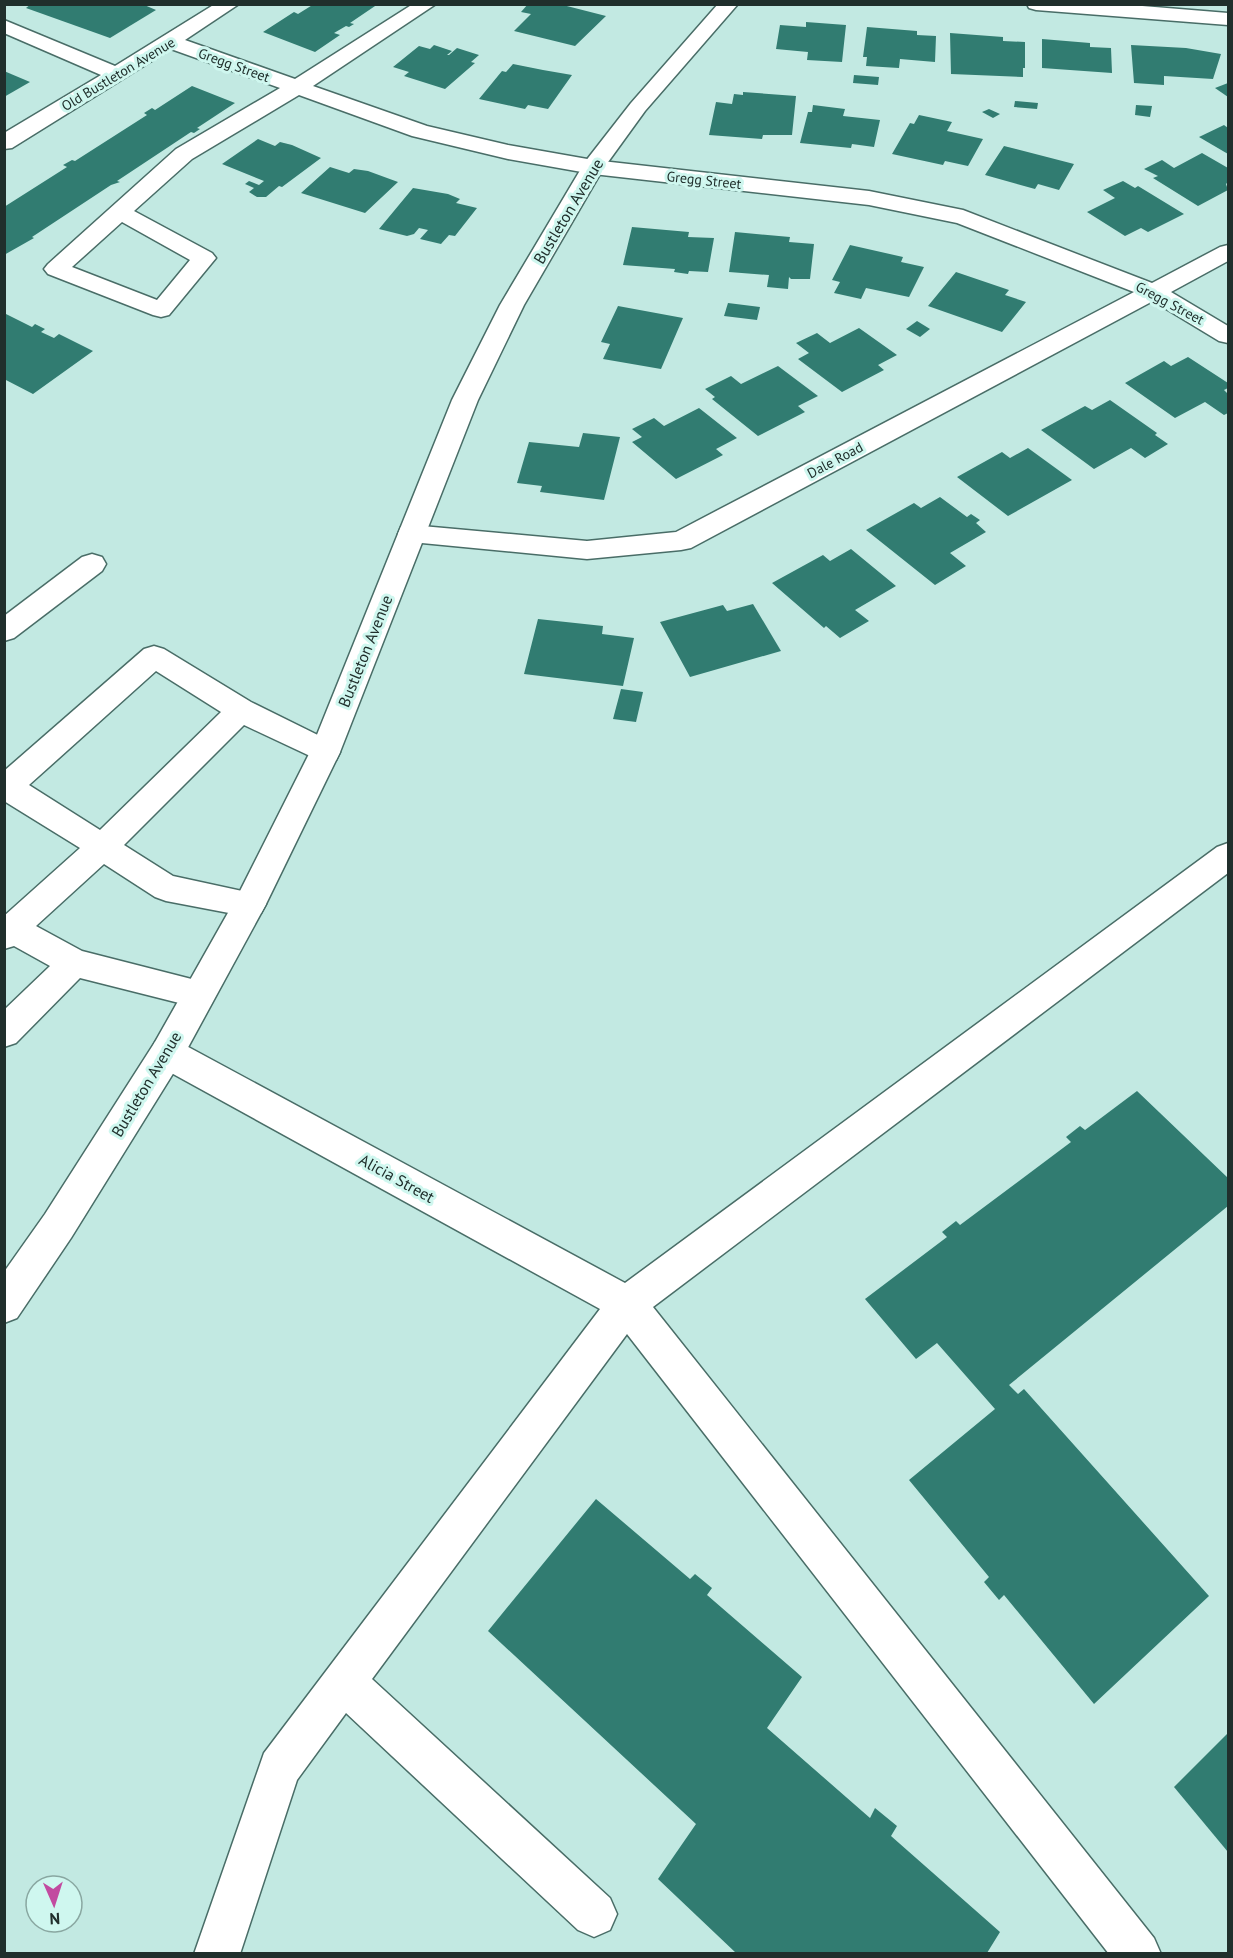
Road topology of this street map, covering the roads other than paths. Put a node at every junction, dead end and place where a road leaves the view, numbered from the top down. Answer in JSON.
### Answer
{"nodes":[{"id":1,"x":230,"y":4,"type":"edge"},
{"id":2,"x":427,"y":4,"type":"edge"},
{"id":3,"x":729,"y":4,"type":"edge"},
{"id":4,"x":1036,"y":4,"type":"edge"},
{"id":5,"x":1228,"y":19,"type":"edge"},
{"id":6,"x":4,"y":26,"type":"edge"},
{"id":7,"x":170,"y":42,"type":"junction"},
{"id":8,"x":117,"y":74,"type":"junction"},
{"id":9,"x":297,"y":87,"type":"junction"},
{"id":10,"x":4,"y":143,"type":"edge"},
{"id":11,"x":593,"y":167,"type":"junction"},
{"id":12,"x":118,"y":211,"type":"junction"},
{"id":13,"x":1228,"y":252,"type":"edge"},
{"id":14,"x":1154,"y":292,"type":"junction"},
{"id":15,"x":1228,"y":336,"type":"edge"},
{"id":16,"x":411,"y":534,"type":"junction"},
{"id":17,"x":92,"y":564,"type":"dead end"},
{"id":18,"x":4,"y":632,"type":"edge"},
{"id":19,"x":241,"y":710,"type":"junction"},
{"id":20,"x":325,"y":753,"type":"junction"},
{"id":21,"x":5,"y":786,"type":"edge"},
{"id":22,"x":102,"y":847,"type":"junction"},
{"id":23,"x":1228,"y":856,"type":"edge"},
{"id":24,"x":250,"y":904,"type":"junction"},
{"id":25,"x":8,"y":933,"type":"edge"},
{"id":26,"x":74,"y":963,"type":"junction"},
{"id":27,"x":199,"y":994,"type":"junction"},
{"id":28,"x":4,"y":1033,"type":"edge"},
{"id":29,"x":166,"y":1053,"type":"junction"},
{"id":30,"x":627,"y":1304,"type":"junction"},
{"id":31,"x":4,"y":1305,"type":"edge"},
{"id":32,"x":344,"y":1682,"type":"junction"},
{"id":33,"x":594,"y":1914,"type":"dead end"},
{"id":34,"x":217,"y":1953,"type":"edge"},
{"id":35,"x":1138,"y":1953,"type":"edge"}],
"edges":[{"from":1,"to":7,"type":"street","name":"Old Bustleton Avenue"},
{"from":2,"to":9,"type":"street"},
{"from":3,"to":11,"type":"street","name":"Bustleton Avenue"},
{"from":4,"to":5,"type":"street"},
{"from":6,"to":8,"type":"street"},
{"from":7,"to":8,"type":"street","name":"Old Bustleton Avenue"},
{"from":7,"to":9,"type":"street","name":"Gregg Street"},
{"from":8,"to":10,"type":"street","name":"Old Bustleton Avenue"},
{"from":9,"to":11,"type":"street","name":"Gregg Street"},
{"from":9,"to":12,"type":"street"},
{"from":11,"to":14,"type":"street","name":"Gregg Street"},
{"from":11,"to":16,"type":"street","name":"Bustleton Avenue"},
{"from":12,"to":12,"type":"street"},
{"from":13,"to":14,"type":"street","name":"Dale Road"},
{"from":14,"to":15,"type":"street","name":"Gregg Street"},
{"from":14,"to":16,"type":"street","name":"Dale Road"},
{"from":16,"to":20,"type":"street","name":"Bustleton Avenue"},
{"from":17,"to":18,"type":"street"},
{"from":19,"to":20,"type":"street"},
{"from":19,"to":21,"type":"street"},
{"from":19,"to":22,"type":"street"},
{"from":20,"to":24,"type":"street","name":"Bustleton Avenue"},
{"from":21,"to":22,"type":"street"},
{"from":22,"to":24,"type":"street"},
{"from":22,"to":25,"type":"street"},
{"from":23,"to":30,"type":"street"},
{"from":24,"to":27,"type":"street","name":"Bustleton Avenue"},
{"from":25,"to":26,"type":"street"},
{"from":26,"to":27,"type":"street"},
{"from":26,"to":28,"type":"street"},
{"from":27,"to":29,"type":"street","name":"Bustleton Avenue"},
{"from":29,"to":30,"type":"street","name":"Alicia Street"},
{"from":29,"to":31,"type":"street","name":"Bustleton Avenue"},
{"from":30,"to":32,"type":"street"},
{"from":30,"to":35,"type":"street"},
{"from":32,"to":33,"type":"street"},
{"from":32,"to":34,"type":"street"}]}
